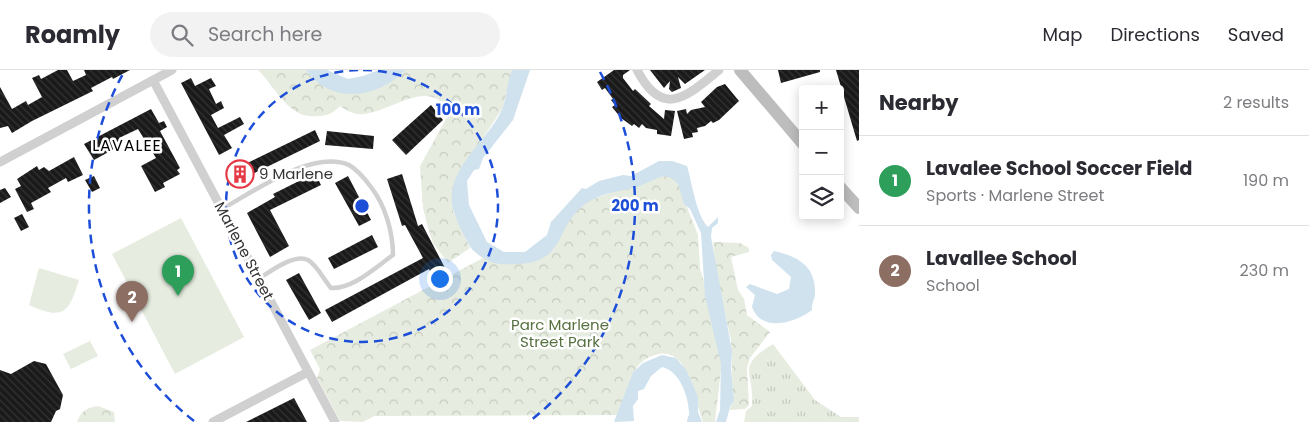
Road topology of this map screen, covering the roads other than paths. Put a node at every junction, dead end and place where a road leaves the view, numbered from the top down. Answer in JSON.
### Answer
{"nodes":[{"id":1,"x":172,"y":70,"type":"edge"},
{"id":2,"x":637,"y":70,"type":"edge"},
{"id":3,"x":719,"y":70,"type":"edge"},
{"id":4,"x":740,"y":70,"type":"edge"},
{"id":5,"x":153,"y":80,"type":"junction"},
{"id":6,"x":799,"y":139,"type":"edge"},
{"id":7,"x":0,"y":162,"type":"edge"},
{"id":8,"x":844,"y":191,"type":"edge"},
{"id":9,"x":859,"y":208,"type":"edge"},
{"id":10,"x":222,"y":209,"type":"junction"},
{"id":11,"x":258,"y":279,"type":"junction"},
{"id":12,"x":308,"y":372,"type":"junction"},
{"id":13,"x":213,"y":422,"type":"edge"},
{"id":14,"x":335,"y":422,"type":"edge"}],
"edges":[{"from":1,"to":5,"type":"street"},
{"from":2,"to":3,"type":"street"},
{"from":4,"to":6,"type":"street"},
{"from":5,"to":7,"type":"street"},
{"from":5,"to":10,"type":"street","name":"Marlene Street"},
{"from":8,"to":9,"type":"street"},
{"from":10,"to":11,"type":"street","name":"Marlene Street"},
{"from":10,"to":11,"type":"lane"},
{"from":11,"to":12,"type":"street","name":"Marlene Street"},
{"from":12,"to":13,"type":"street"},
{"from":12,"to":14,"type":"street","name":"Marlene Street"}]}
